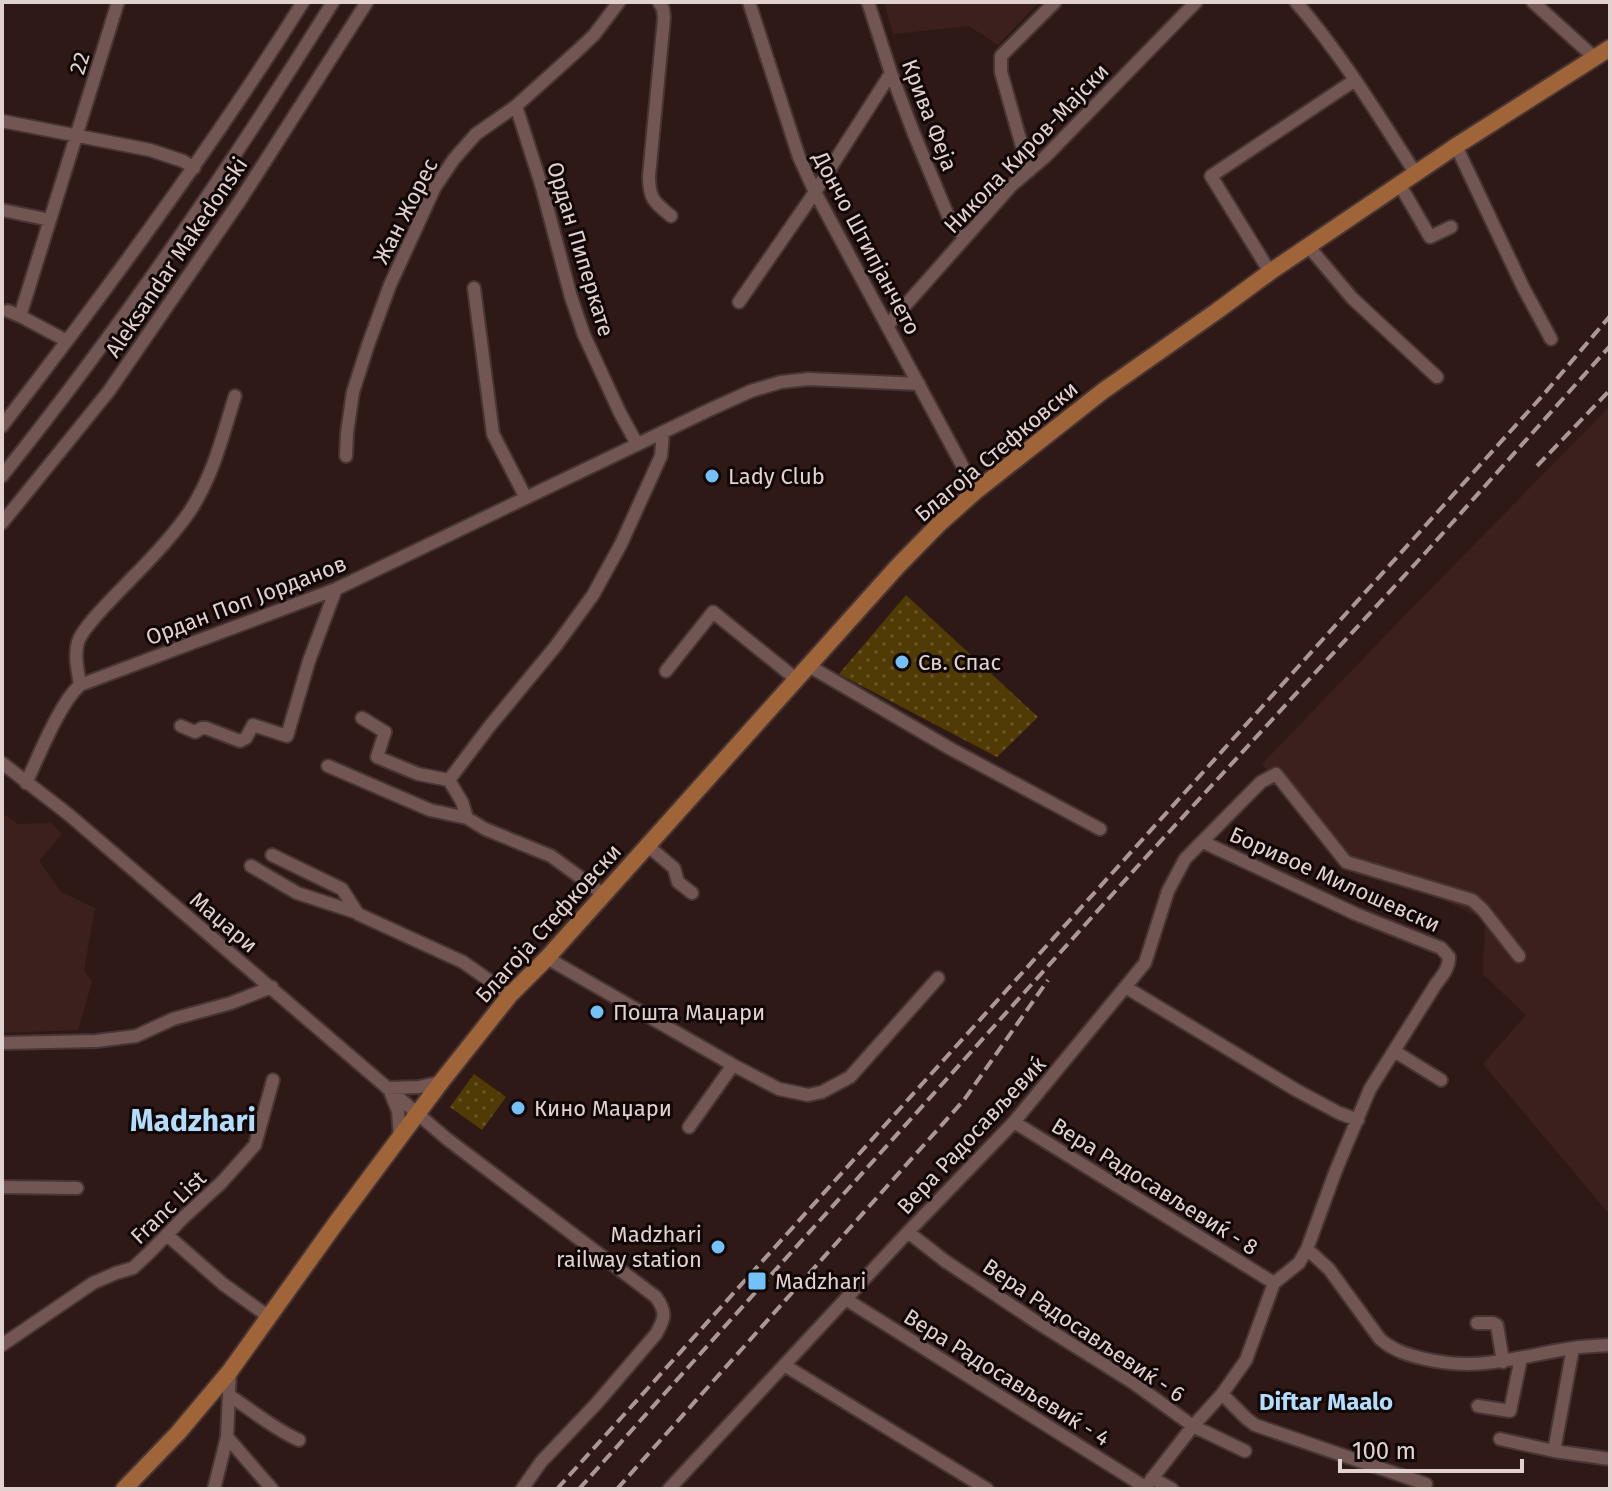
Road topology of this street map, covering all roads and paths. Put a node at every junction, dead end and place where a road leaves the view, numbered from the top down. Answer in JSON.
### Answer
{"nodes":[{"id":1,"x":118,"y":2,"type":"edge"},
{"id":2,"x":303,"y":2,"type":"edge"},
{"id":3,"x":333,"y":2,"type":"edge"},
{"id":4,"x":367,"y":2,"type":"edge"},
{"id":5,"x":619,"y":2,"type":"edge"},
{"id":6,"x":659,"y":2,"type":"edge"},
{"id":7,"x":749,"y":2,"type":"edge"},
{"id":8,"x":868,"y":2,"type":"edge"},
{"id":9,"x":1055,"y":2,"type":"edge"},
{"id":10,"x":1196,"y":2,"type":"edge"},
{"id":11,"x":1296,"y":2,"type":"edge"},
{"id":12,"x":1533,"y":2,"type":"edge"},
{"id":13,"x":1610,"y":48,"type":"edge"},
{"id":14,"x":1595,"y":58,"type":"junction"},
{"id":15,"x":891,"y":73,"type":"junction"},
{"id":16,"x":1355,"y":80,"type":"junction"},
{"id":17,"x":516,"y":106,"type":"junction"},
{"id":18,"x":2,"y":121,"type":"edge"},
{"id":19,"x":78,"y":135,"type":"junction"},
{"id":20,"x":1456,"y":146,"type":"junction"},
{"id":21,"x":194,"y":168,"type":"junction"},
{"id":22,"x":1029,"y":171,"type":"junction"},
{"id":23,"x":1416,"y":174,"type":"junction"},
{"id":24,"x":1400,"y":185,"type":"junction"},
{"id":25,"x":815,"y":192,"type":"junction"},
{"id":26,"x":2,"y":210,"type":"edge"},
{"id":27,"x":671,"y":216,"type":"dead end"},
{"id":28,"x":50,"y":220,"type":"junction"},
{"id":29,"x":1451,"y":227,"type":"dead end"},
{"id":30,"x":965,"y":238,"type":"junction"},
{"id":31,"x":1309,"y":247,"type":"junction"},
{"id":32,"x":1270,"y":272,"type":"junction"},
{"id":33,"x":474,"y":288,"type":"dead end"},
{"id":34,"x":739,"y":302,"type":"dead end"},
{"id":35,"x":887,"y":326,"type":"junction"},
{"id":36,"x":1551,"y":339,"type":"dead end"},
{"id":37,"x":67,"y":341,"type":"junction"},
{"id":38,"x":1437,"y":377,"type":"dead end"},
{"id":39,"x":919,"y":384,"type":"junction"},
{"id":40,"x":235,"y":396,"type":"dead end"},
{"id":41,"x":2,"y":426,"type":"edge"},
{"id":42,"x":663,"y":433,"type":"junction"},
{"id":43,"x":637,"y":444,"type":"junction"},
{"id":44,"x":346,"y":456,"type":"dead end"},
{"id":45,"x":2,"y":476,"type":"edge"},
{"id":46,"x":976,"y":491,"type":"junction"},
{"id":47,"x":526,"y":498,"type":"junction"},
{"id":48,"x":2,"y":523,"type":"edge"},
{"id":49,"x":336,"y":589,"type":"junction"},
{"id":50,"x":809,"y":666,"type":"junction"},
{"id":51,"x":666,"y":671,"type":"dead end"},
{"id":52,"x":796,"y":679,"type":"junction"},
{"id":53,"x":80,"y":685,"type":"junction"},
{"id":54,"x":362,"y":718,"type":"dead end"},
{"id":55,"x":181,"y":726,"type":"dead end"},
{"id":56,"x":2,"y":763,"type":"edge"},
{"id":57,"x":328,"y":766,"type":"dead end"},
{"id":58,"x":449,"y":780,"type":"junction"},
{"id":59,"x":26,"y":783,"type":"junction"},
{"id":60,"x":467,"y":818,"type":"junction"},
{"id":61,"x":1100,"y":829,"type":"dead end"},
{"id":62,"x":1203,"y":842,"type":"junction"},
{"id":63,"x":648,"y":846,"type":"junction"},
{"id":64,"x":272,"y":855,"type":"dead end"},
{"id":65,"x":251,"y":866,"type":"dead end"},
{"id":66,"x":692,"y":893,"type":"dead end"},
{"id":67,"x":603,"y":894,"type":"junction"},
{"id":68,"x":358,"y":913,"type":"junction"},
{"id":69,"x":1519,"y":956,"type":"dead end"},
{"id":70,"x":547,"y":958,"type":"junction"},
{"id":71,"x":938,"y":978,"type":"dead end"},
{"id":72,"x":272,"y":987,"type":"junction"},
{"id":73,"x":1127,"y":988,"type":"junction"},
{"id":74,"x":510,"y":995,"type":"junction"},
{"id":75,"x":2,"y":1043,"type":"edge"},
{"id":76,"x":1394,"y":1051,"type":"junction"},
{"id":77,"x":733,"y":1065,"type":"junction"},
{"id":78,"x":273,"y":1080,"type":"dead end"},
{"id":79,"x":1441,"y":1080,"type":"dead end"},
{"id":80,"x":441,"y":1082,"type":"junction"},
{"id":81,"x":387,"y":1088,"type":"junction"},
{"id":82,"x":418,"y":1113,"type":"junction"},
{"id":83,"x":1358,"y":1120,"type":"junction"},
{"id":84,"x":1014,"y":1122,"type":"junction"},
{"id":85,"x":689,"y":1127,"type":"dead end"},
{"id":86,"x":400,"y":1139,"type":"junction"},
{"id":87,"x":2,"y":1187,"type":"edge"},
{"id":88,"x":77,"y":1188,"type":"dead end"},
{"id":89,"x":908,"y":1232,"type":"junction"},
{"id":90,"x":167,"y":1235,"type":"junction"},
{"id":91,"x":1307,"y":1249,"type":"junction"},
{"id":92,"x":1274,"y":1283,"type":"junction"},
{"id":93,"x":847,"y":1300,"type":"junction"},
{"id":94,"x":269,"y":1317,"type":"junction"},
{"id":95,"x":1477,"y":1323,"type":"dead end"},
{"id":96,"x":2,"y":1345,"type":"edge"},
{"id":97,"x":1610,"y":1345,"type":"edge"},
{"id":98,"x":1573,"y":1348,"type":"junction"},
{"id":99,"x":1521,"y":1358,"type":"junction"},
{"id":100,"x":1503,"y":1362,"type":"junction"},
{"id":101,"x":784,"y":1365,"type":"junction"},
{"id":102,"x":230,"y":1371,"type":"junction"},
{"id":103,"x":1222,"y":1394,"type":"junction"},
{"id":104,"x":230,"y":1396,"type":"junction"},
{"id":105,"x":1478,"y":1406,"type":"dead end"},
{"id":106,"x":1193,"y":1426,"type":"junction"},
{"id":107,"x":227,"y":1437,"type":"junction"},
{"id":108,"x":1500,"y":1439,"type":"dead end"},
{"id":109,"x":299,"y":1440,"type":"dead end"},
{"id":110,"x":1245,"y":1451,"type":"dead end"},
{"id":111,"x":1554,"y":1451,"type":"junction"},
{"id":112,"x":1610,"y":1459,"type":"edge"},
{"id":113,"x":1426,"y":1484,"type":"dead end"},
{"id":114,"x":1147,"y":1485,"type":"edge"},
{"id":115,"x":124,"y":1489,"type":"edge"},
{"id":116,"x":214,"y":1489,"type":"edge"},
{"id":117,"x":272,"y":1489,"type":"edge"},
{"id":118,"x":522,"y":1489,"type":"edge"},
{"id":119,"x":669,"y":1489,"type":"edge"},
{"id":120,"x":987,"y":1489,"type":"edge"},
{"id":121,"x":1172,"y":1489,"type":"edge"}],
"edges":[{"from":1,"to":19,"type":"street","name":"22"},
{"from":2,"to":21,"type":"street"},
{"from":3,"to":45,"type":"street","name":"Aleksandar Makedonski"},
{"from":4,"to":48,"type":"street","name":"Aleksandar Makedonski"},
{"from":5,"to":17,"type":"street","name":"Жан Жорес"},
{"from":6,"to":27,"type":"street"},
{"from":7,"to":25,"type":"street","name":"Дончо Штипјанчето"},
{"from":8,"to":15,"type":"street","name":"Крива Феја"},
{"from":9,"to":22,"type":"street"},
{"from":10,"to":22,"type":"street","name":"Никола Киров-Мајски"},
{"from":11,"to":16,"type":"street"},
{"from":12,"to":14,"type":"street"},
{"from":13,"to":14,"type":"main road","name":"Благоја Стефковски"},
{"from":14,"to":20,"type":"main road","name":"Благоја Стефковски"},
{"from":15,"to":25,"type":"street"},
{"from":15,"to":30,"type":"street","name":"Крива Феја"},
{"from":16,"to":23,"type":"street"},
{"from":16,"to":32,"type":"street"},
{"from":17,"to":43,"type":"street","name":"Ордан Пиперкате"},
{"from":17,"to":44,"type":"street","name":"Жан Жорес"},
{"from":18,"to":19,"type":"street"},
{"from":19,"to":21,"type":"street"},
{"from":19,"to":28,"type":"street","name":"22"},
{"from":20,"to":23,"type":"main road","name":"Благоја Стефковски"},
{"from":20,"to":36,"type":"street"},
{"from":21,"to":37,"type":"street"},
{"from":22,"to":30,"type":"street","name":"Никола Киров-Мајски"},
{"from":23,"to":24,"type":"main road","name":"Благоја Стефковски"},
{"from":24,"to":29,"type":"street"},
{"from":24,"to":31,"type":"main road","name":"Благоја Стефковски"},
{"from":25,"to":34,"type":"street"},
{"from":25,"to":35,"type":"street","name":"Дончо Штипјанчето"},
{"from":26,"to":28,"type":"street"},
{"from":28,"to":37,"type":"street","name":"22"},
{"from":30,"to":35,"type":"street","name":"Никола Киров-Мајски"},
{"from":31,"to":32,"type":"main road","name":"Благоја Стефковски"},
{"from":31,"to":38,"type":"street"},
{"from":32,"to":46,"type":"main road","name":"Благоја Стефковски"},
{"from":33,"to":47,"type":"street"},
{"from":35,"to":39,"type":"street","name":"Дончо Штипјанчето"},
{"from":37,"to":41,"type":"street"},
{"from":39,"to":42,"type":"street","name":"Ордан Поп Јорданов"},
{"from":39,"to":46,"type":"street","name":"Дончо Штипјанчето"},
{"from":40,"to":53,"type":"street"},
{"from":42,"to":43,"type":"street","name":"Ордан Поп Јорданов"},
{"from":42,"to":58,"type":"street"},
{"from":43,"to":47,"type":"street","name":"Ордан Поп Јорданов"},
{"from":46,"to":50,"type":"main road","name":"Благоја Стефковски"},
{"from":47,"to":49,"type":"street","name":"Ордан Поп Јорданов"},
{"from":49,"to":53,"type":"street","name":"Ордан Поп Јорданов"},
{"from":49,"to":55,"type":"street"},
{"from":50,"to":52,"type":"main road","name":"Благоја Стефковски"},
{"from":50,"to":61,"type":"street"},
{"from":51,"to":52,"type":"street"},
{"from":52,"to":63,"type":"main road","name":"Благоја Стефковски"},
{"from":53,"to":59,"type":"street"},
{"from":54,"to":58,"type":"street"},
{"from":56,"to":59,"type":"street","name":"Маџари"},
{"from":57,"to":60,"type":"street"},
{"from":58,"to":60,"type":"street"},
{"from":59,"to":72,"type":"street","name":"Маџари"},
{"from":60,"to":67,"type":"street"},
{"from":62,"to":69,"type":"street","name":"Вера Радосављевиќ"},
{"from":62,"to":73,"type":"street","name":"Вера Радосављевиќ"},
{"from":62,"to":76,"type":"street","name":"Боривое Милошевски"},
{"from":63,"to":66,"type":"street"},
{"from":63,"to":67,"type":"main road","name":"Благоја Стефковски"},
{"from":64,"to":68,"type":"street"},
{"from":65,"to":68,"type":"street"},
{"from":67,"to":70,"type":"main road","name":"Благоја Стефковски"},
{"from":68,"to":74,"type":"street"},
{"from":70,"to":74,"type":"main road","name":"Благоја Стефковски"},
{"from":70,"to":77,"type":"street"},
{"from":71,"to":77,"type":"street"},
{"from":72,"to":75,"type":"street"},
{"from":72,"to":81,"type":"street","name":"Маџари"},
{"from":73,"to":83,"type":"street"},
{"from":73,"to":84,"type":"street","name":"Вера Радосављевиќ"},
{"from":74,"to":80,"type":"main road","name":"Благоја Стефковски"},
{"from":76,"to":79,"type":"street"},
{"from":76,"to":83,"type":"street","name":"Боривое Милошевски"},
{"from":77,"to":85,"type":"street"},
{"from":78,"to":90,"type":"street","name":"Franc List"},
{"from":80,"to":81,"type":"street"},
{"from":80,"to":82,"type":"main road","name":"Благоја Стефковски"},
{"from":81,"to":82,"type":"street","name":"Маџари"},
{"from":81,"to":86,"type":"street"},
{"from":82,"to":86,"type":"main road","name":"Благоја Стефковски"},
{"from":82,"to":118,"type":"street"},
{"from":83,"to":91,"type":"street","name":"Боривое Милошевски"},
{"from":84,"to":89,"type":"street","name":"Вера Радосављевиќ"},
{"from":84,"to":92,"type":"street","name":"Вера Радосављевиќ - 8"},
{"from":86,"to":94,"type":"main road","name":"Благоја Стефковски"},
{"from":87,"to":88,"type":"street"},
{"from":89,"to":93,"type":"street","name":"Вера Радосављевиќ"},
{"from":89,"to":106,"type":"street","name":"Вера Радосављевиќ - 6"},
{"from":90,"to":94,"type":"street"},
{"from":90,"to":96,"type":"street","name":"Franc List"},
{"from":91,"to":92,"type":"street","name":"Боривое Милошевски"},
{"from":91,"to":100,"type":"street"},
{"from":92,"to":103,"type":"street","name":"Боривое Милошевски"},
{"from":93,"to":101,"type":"street","name":"Вера Радосављевиќ"},
{"from":93,"to":114,"type":"street","name":"Вера Радосављевиќ - 4"},
{"from":94,"to":102,"type":"main road","name":"Благоја Стефковски"},
{"from":95,"to":100,"type":"street"},
{"from":97,"to":98,"type":"street"},
{"from":98,"to":99,"type":"street"},
{"from":98,"to":111,"type":"street"},
{"from":99,"to":100,"type":"street"},
{"from":99,"to":105,"type":"street"},
{"from":101,"to":119,"type":"street","name":"Вера Радосављевиќ"},
{"from":101,"to":120,"type":"street"},
{"from":102,"to":104,"type":"street"},
{"from":102,"to":115,"type":"main road","name":"Благоја Стефковски"},
{"from":103,"to":106,"type":"street","name":"Боривое Милошевски"},
{"from":103,"to":113,"type":"street"},
{"from":104,"to":107,"type":"street"},
{"from":104,"to":109,"type":"street"},
{"from":106,"to":110,"type":"street","name":"Вера Радосављевиќ - 6"},
{"from":106,"to":114,"type":"street","name":"Боривое Милошевски"},
{"from":107,"to":116,"type":"street"},
{"from":107,"to":117,"type":"street"},
{"from":108,"to":111,"type":"street"},
{"from":111,"to":112,"type":"street"},
{"from":114,"to":121,"type":"street","name":"Вера Радосављевиќ - 4"}]}
